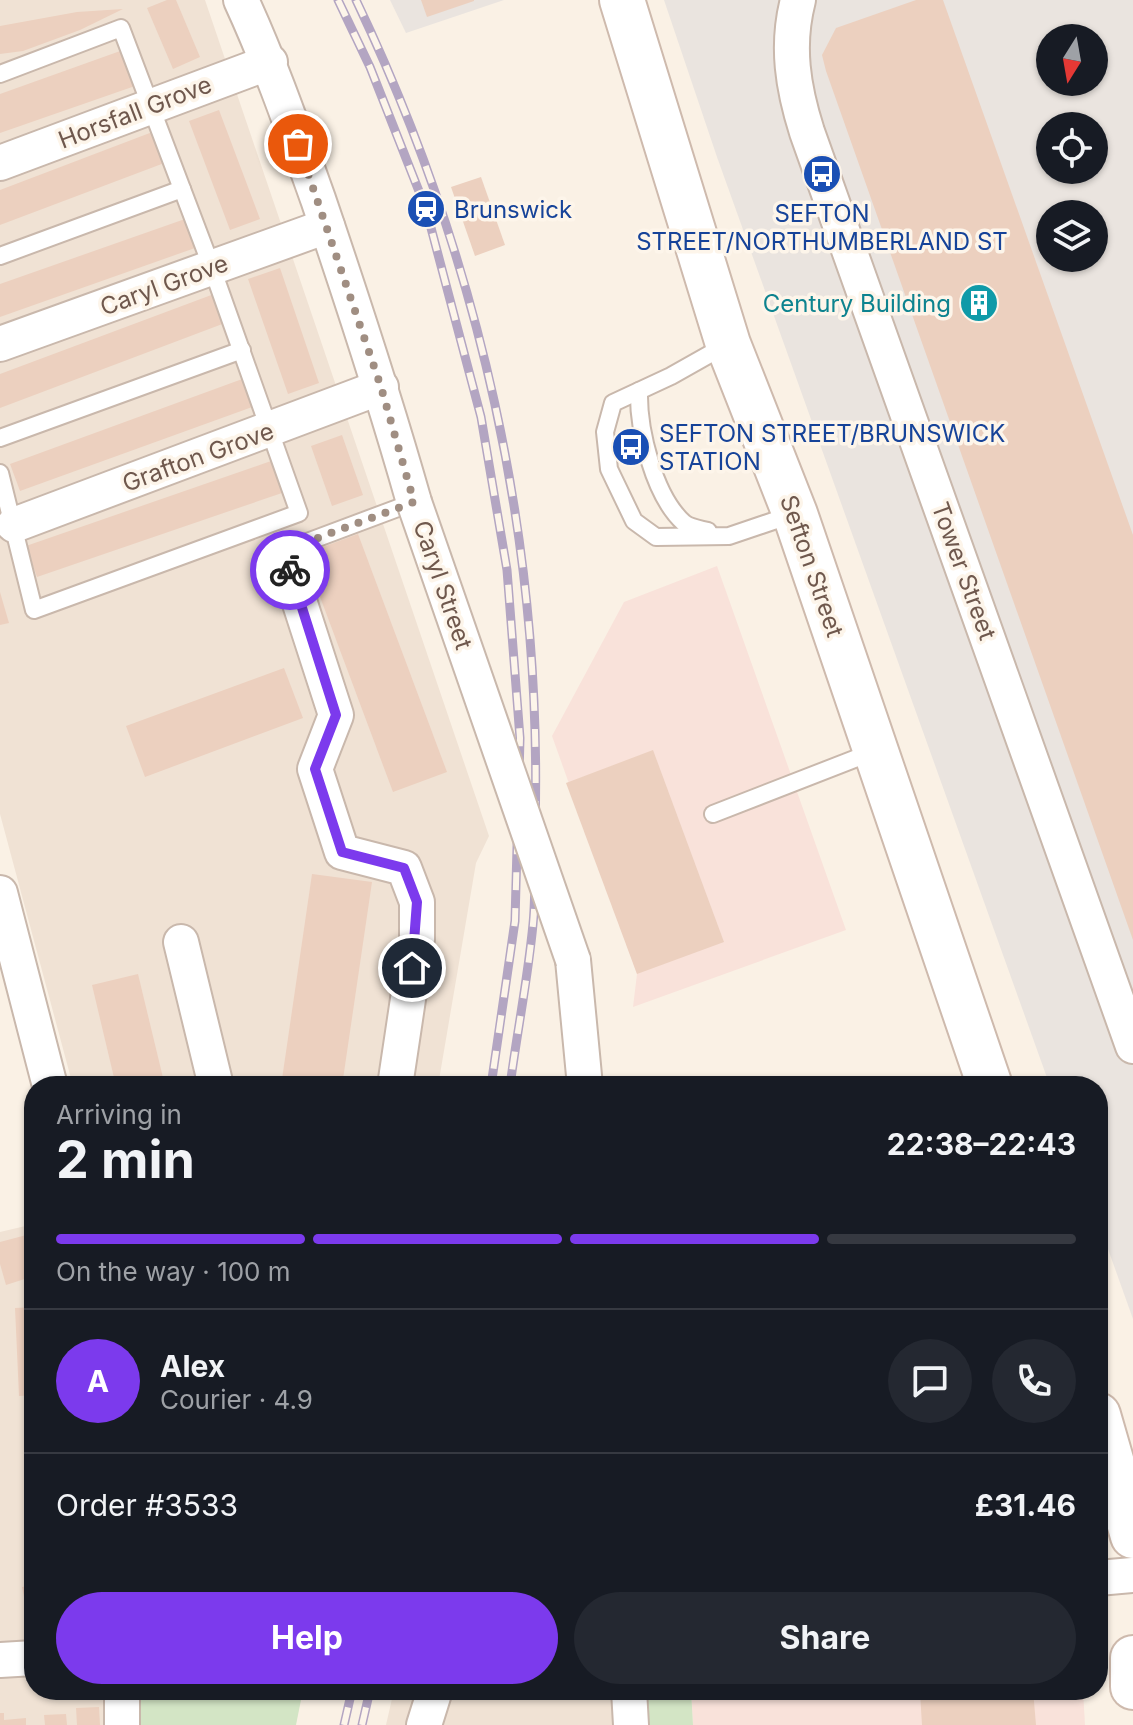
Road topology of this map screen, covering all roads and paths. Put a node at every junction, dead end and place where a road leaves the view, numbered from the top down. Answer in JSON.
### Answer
{"nodes":[{"id":1,"x":241,"y":0,"type":"edge"},
{"id":2,"x":622,"y":0,"type":"edge"},
{"id":3,"x":798,"y":0,"type":"edge"},
{"id":4,"x":270,"y":62,"type":"junction"},
{"id":5,"x":0,"y":74,"type":"edge"},
{"id":6,"x":150,"y":105,"type":"junction"},
{"id":7,"x":0,"y":163,"type":"edge"},
{"id":8,"x":182,"y":189,"type":"junction"},
{"id":9,"x":327,"y":226,"type":"junction"},
{"id":10,"x":0,"y":256,"type":"edge"},
{"id":11,"x":212,"y":268,"type":"junction"},
{"id":12,"x":0,"y":344,"type":"edge"},
{"id":13,"x":728,"y":344,"type":"junction"},
{"id":14,"x":242,"y":350,"type":"junction"},
{"id":15,"x":381,"y":387,"type":"junction"},
{"id":16,"x":639,"y":391,"type":"junction"},
{"id":17,"x":271,"y":430,"type":"junction"},
{"id":18,"x":0,"y":438,"type":"edge"},
{"id":19,"x":0,"y":473,"type":"edge"},
{"id":20,"x":414,"y":502,"type":"junction"},
{"id":21,"x":795,"y":514,"type":"junction"},
{"id":22,"x":14,"y":525,"type":"junction"},
{"id":23,"x":729,"y":536,"type":"junction"},
{"id":24,"x":283,"y":551,"type":"joint"},
{"id":25,"x":876,"y":751,"type":"junction"},
{"id":26,"x":713,"y":814,"type":"dead end"},
{"id":27,"x":0,"y":893,"type":"edge"},
{"id":28,"x":181,"y":942,"type":"dead end"},
{"id":29,"x":1133,"y":1046,"type":"edge"},
{"id":30,"x":47,"y":1076,"type":"edge"},
{"id":31,"x":214,"y":1076,"type":"edge"},
{"id":32,"x":396,"y":1076,"type":"edge"},
{"id":33,"x":584,"y":1076,"type":"edge"},
{"id":34,"x":987,"y":1076,"type":"edge"},
{"id":35,"x":1108,"y":1450,"type":"edge"},
{"id":36,"x":1133,"y":1536,"type":"edge"},
{"id":37,"x":1133,"y":1575,"type":"edge"},
{"id":38,"x":1108,"y":1577,"type":"edge"},
{"id":39,"x":1133,"y":1658,"type":"edge"},
{"id":40,"x":24,"y":1659,"type":"edge"},
{"id":41,"x":0,"y":1660,"type":"edge"},
{"id":42,"x":1133,"y":1687,"type":"edge"},
{"id":43,"x":122,"y":1700,"type":"edge"},
{"id":44,"x":432,"y":1700,"type":"edge"},
{"id":45,"x":630,"y":1700,"type":"edge"},
{"id":46,"x":122,"y":1725,"type":"edge"},
{"id":47,"x":424,"y":1725,"type":"edge"},
{"id":48,"x":631,"y":1725,"type":"edge"}],
"edges":[{"from":1,"to":4,"type":"street","name":"Caryl Street"},
{"from":2,"to":13,"type":"street","name":"Sefton Street"},
{"from":3,"to":29,"type":"street","name":"Tower Street"},
{"from":4,"to":6,"type":"street","name":"Horsfall Grove"},
{"from":4,"to":9,"type":"street","name":"Caryl Street"},
{"from":5,"to":6,"type":"lane"},
{"from":6,"to":7,"type":"street","name":"Horsfall Grove"},
{"from":6,"to":8,"type":"lane"},
{"from":8,"to":10,"type":"lane"},
{"from":8,"to":11,"type":"lane"},
{"from":9,"to":11,"type":"street","name":"Caryl Grove"},
{"from":9,"to":15,"type":"street","name":"Caryl Street"},
{"from":11,"to":12,"type":"street","name":"Caryl Grove"},
{"from":11,"to":14,"type":"lane"},
{"from":13,"to":16,"type":"lane"},
{"from":13,"to":21,"type":"street","name":"Sefton Street"},
{"from":14,"to":17,"type":"lane"},
{"from":14,"to":18,"type":"lane"},
{"from":15,"to":17,"type":"street","name":"Grafton Grove"},
{"from":15,"to":20,"type":"street","name":"Caryl Street"},
{"from":16,"to":23,"type":"lane"},
{"from":16,"to":23,"type":"lane"},
{"from":17,"to":22,"type":"street","name":"Grafton Grove"},
{"from":17,"to":22,"type":"lane"},
{"from":19,"to":22,"type":"lane"},
{"from":20,"to":24,"type":"lane"},
{"from":20,"to":33,"type":"street","name":"Caryl Street","bridge":true},
{"from":21,"to":23,"type":"lane"},
{"from":21,"to":25,"type":"street","name":"Sefton Street"},
{"from":24,"to":32,"type":"street"},
{"from":25,"to":26,"type":"lane"},
{"from":25,"to":34,"type":"street","name":"Sefton Street"},
{"from":27,"to":30,"type":"street"},
{"from":28,"to":31,"type":"street"},
{"from":35,"to":36,"type":"street"},
{"from":37,"to":38,"type":"street"},
{"from":39,"to":42,"type":"street"},
{"from":40,"to":41,"type":"street"},
{"from":43,"to":46,"type":"street"},
{"from":44,"to":47,"type":"street"},
{"from":45,"to":48,"type":"street"}]}
